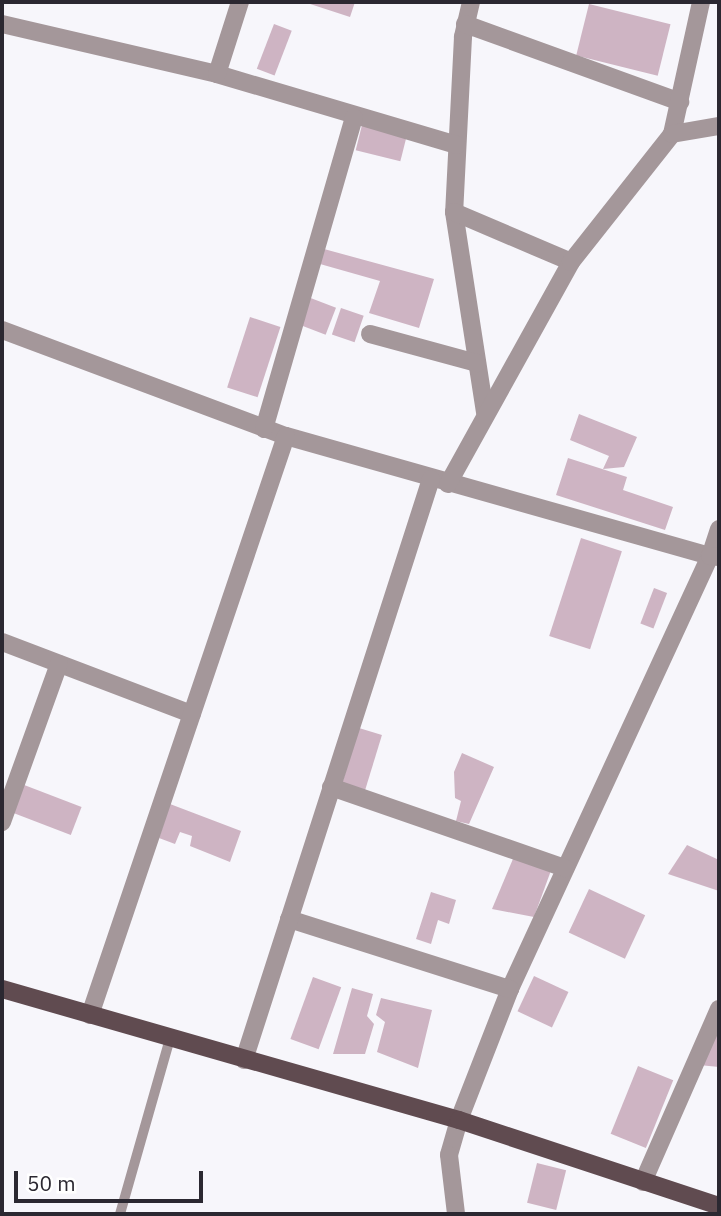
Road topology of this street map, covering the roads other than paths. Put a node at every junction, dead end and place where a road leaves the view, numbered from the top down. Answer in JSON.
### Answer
{"nodes":[{"id":1,"x":240,"y":2,"type":"edge"},
{"id":2,"x":471,"y":2,"type":"edge"},
{"id":3,"x":701,"y":2,"type":"edge"},
{"id":4,"x":2,"y":24,"type":"edge"},
{"id":5,"x":466,"y":24,"type":"junction"},
{"id":6,"x":217,"y":74,"type":"junction"},
{"id":7,"x":680,"y":102,"type":"junction"},
{"id":8,"x":354,"y":118,"type":"junction"},
{"id":9,"x":719,"y":126,"type":"edge"},
{"id":10,"x":672,"y":134,"type":"junction"},
{"id":11,"x":457,"y":145,"type":"junction"},
{"id":12,"x":454,"y":212,"type":"junction"},
{"id":13,"x":571,"y":262,"type":"junction"},
{"id":14,"x":2,"y":330,"type":"edge"},
{"id":15,"x":370,"y":334,"type":"dead end"},
{"id":16,"x":477,"y":363,"type":"junction"},
{"id":17,"x":485,"y":413,"type":"junction"},
{"id":18,"x":264,"y":429,"type":"junction"},
{"id":19,"x":286,"y":436,"type":"junction"},
{"id":20,"x":431,"y":479,"type":"junction"},
{"id":21,"x":448,"y":484,"type":"junction"},
{"id":22,"x":719,"y":529,"type":"edge"},
{"id":23,"x":715,"y":557,"type":"edge"},
{"id":24,"x":2,"y":642,"type":"edge"},
{"id":25,"x":59,"y":664,"type":"junction"},
{"id":26,"x":192,"y":714,"type":"junction"},
{"id":27,"x":331,"y":787,"type":"junction"},
{"id":28,"x":2,"y":822,"type":"edge"},
{"id":29,"x":565,"y":868,"type":"junction"},
{"id":30,"x":289,"y":919,"type":"junction"},
{"id":31,"x":2,"y":989,"type":"edge"},
{"id":32,"x":510,"y":989,"type":"junction"},
{"id":33,"x":719,"y":1009,"type":"edge"},
{"id":34,"x":90,"y":1015,"type":"junction"},
{"id":35,"x":170,"y":1038,"type":"junction"},
{"id":36,"x":244,"y":1060,"type":"junction"},
{"id":37,"x":459,"y":1120,"type":"junction"},
{"id":38,"x":643,"y":1182,"type":"junction"},
{"id":39,"x":719,"y":1206,"type":"edge"},
{"id":40,"x":120,"y":1214,"type":"edge"},
{"id":41,"x":456,"y":1214,"type":"edge"}],
"edges":[{"from":1,"to":6,"type":"street"},
{"from":2,"to":5,"type":"street"},
{"from":3,"to":7,"type":"street"},
{"from":4,"to":6,"type":"street"},
{"from":5,"to":7,"type":"street"},
{"from":5,"to":11,"type":"street"},
{"from":6,"to":8,"type":"street"},
{"from":7,"to":10,"type":"street"},
{"from":8,"to":11,"type":"street"},
{"from":8,"to":18,"type":"street"},
{"from":9,"to":10,"type":"street"},
{"from":10,"to":13,"type":"street"},
{"from":11,"to":12,"type":"street"},
{"from":12,"to":13,"type":"street"},
{"from":12,"to":16,"type":"street"},
{"from":13,"to":17,"type":"street"},
{"from":14,"to":18,"type":"street"},
{"from":15,"to":16,"type":"street"},
{"from":16,"to":17,"type":"street"},
{"from":17,"to":21,"type":"street"},
{"from":18,"to":19,"type":"street"},
{"from":19,"to":20,"type":"street"},
{"from":19,"to":26,"type":"street"},
{"from":20,"to":21,"type":"street"},
{"from":20,"to":27,"type":"street"},
{"from":21,"to":23,"type":"street"},
{"from":22,"to":23,"type":"street"},
{"from":23,"to":29,"type":"street"},
{"from":24,"to":25,"type":"street"},
{"from":25,"to":26,"type":"street"},
{"from":25,"to":28,"type":"street"},
{"from":26,"to":34,"type":"street"},
{"from":27,"to":29,"type":"street"},
{"from":27,"to":30,"type":"street"},
{"from":29,"to":32,"type":"street"},
{"from":30,"to":32,"type":"street"},
{"from":30,"to":36,"type":"street"},
{"from":31,"to":34,"type":"main road"},
{"from":32,"to":37,"type":"street"},
{"from":33,"to":38,"type":"street"},
{"from":34,"to":35,"type":"main road"},
{"from":35,"to":36,"type":"main road"},
{"from":35,"to":40,"type":"lane"},
{"from":36,"to":37,"type":"main road"},
{"from":37,"to":38,"type":"main road"},
{"from":37,"to":41,"type":"street"},
{"from":38,"to":39,"type":"main road"}]}
